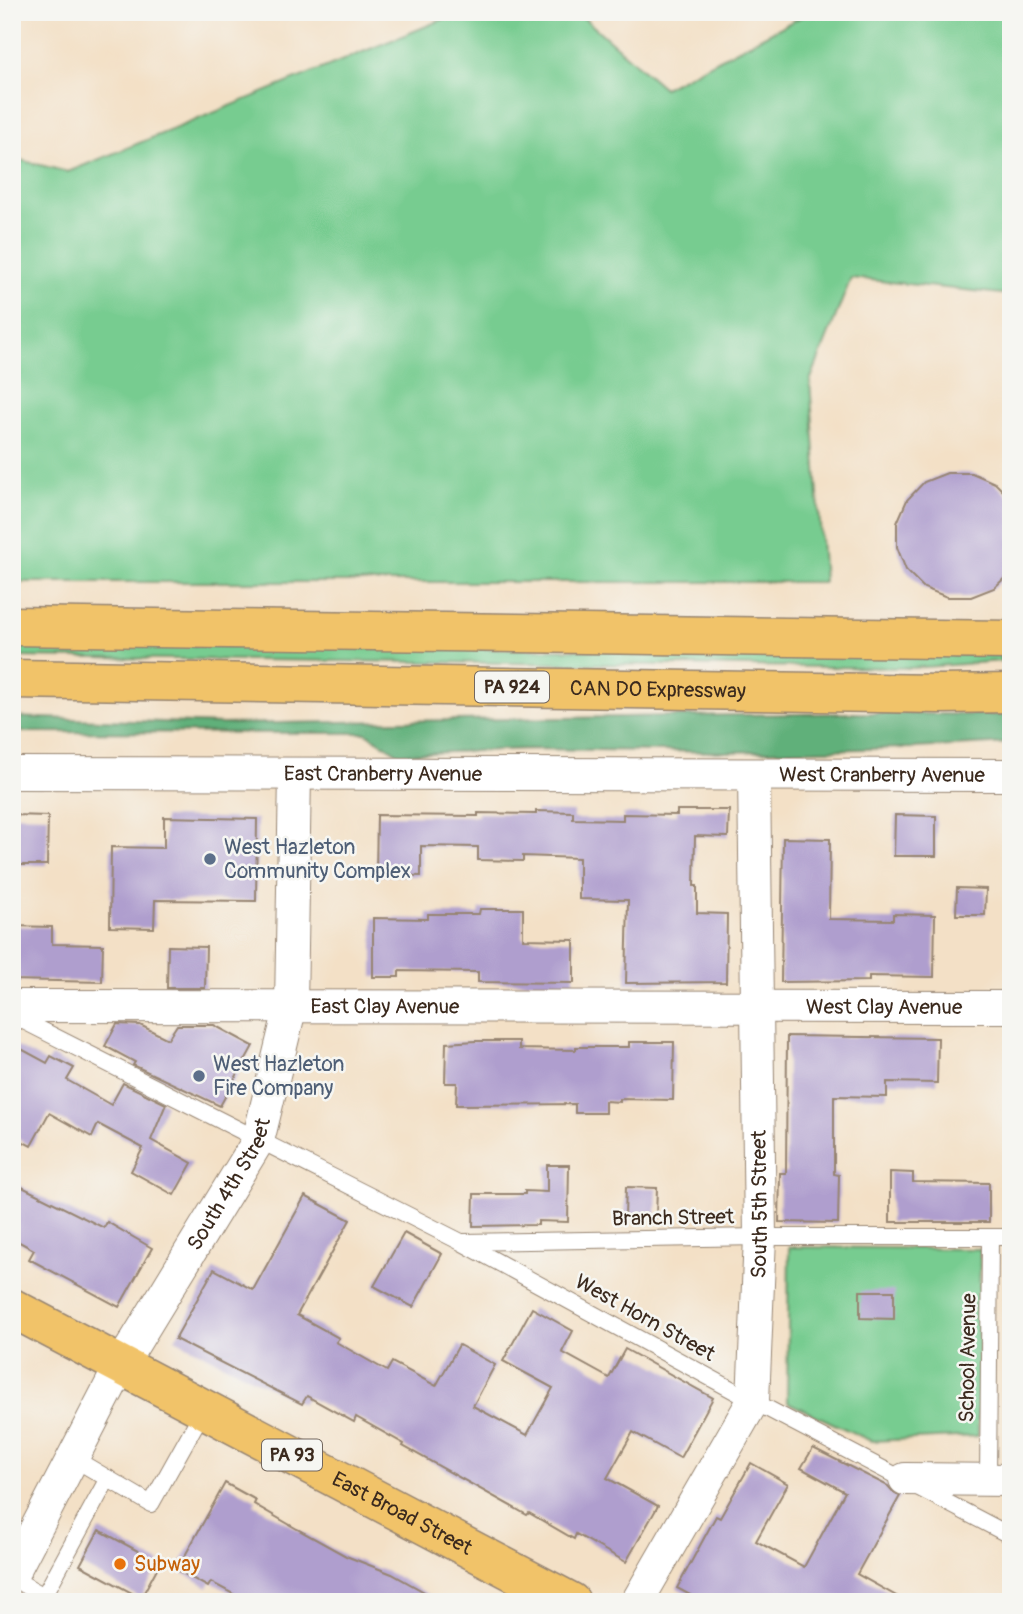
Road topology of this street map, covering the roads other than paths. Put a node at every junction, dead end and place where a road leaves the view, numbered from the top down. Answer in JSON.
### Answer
{"nodes":[{"id":1,"x":12,"y":626,"type":"edge"},
{"id":2,"x":1011,"y":640,"type":"edge"},
{"id":3,"x":12,"y":679,"type":"edge"},
{"id":4,"x":1011,"y":693,"type":"edge"},
{"id":5,"x":12,"y":773,"type":"edge"},
{"id":6,"x":295,"y":774,"type":"junction"},
{"id":7,"x":754,"y":775,"type":"junction"},
{"id":8,"x":1011,"y":775,"type":"edge"},
{"id":9,"x":291,"y":1005,"type":"junction"},
{"id":10,"x":12,"y":1006,"type":"edge"},
{"id":11,"x":757,"y":1006,"type":"junction"},
{"id":12,"x":1011,"y":1007,"type":"edge"},
{"id":13,"x":12,"y":1015,"type":"edge"},
{"id":14,"x":258,"y":1141,"type":"junction"},
{"id":15,"x":761,"y":1237,"type":"junction"},
{"id":16,"x":990,"y":1237,"type":"junction"},
{"id":17,"x":1011,"y":1237,"type":"edge"},
{"id":18,"x":461,"y":1242,"type":"junction"},
{"id":19,"x":12,"y":1308,"type":"edge"},
{"id":20,"x":121,"y":1365,"type":"junction"},
{"id":21,"x":753,"y":1401,"type":"junction"},
{"id":22,"x":204,"y":1409,"type":"junction"},
{"id":23,"x":73,"y":1458,"type":"junction"},
{"id":24,"x":108,"y":1478,"type":"junction"},
{"id":25,"x":905,"y":1479,"type":"junction"},
{"id":26,"x":999,"y":1480,"type":"edge"},
{"id":27,"x":1011,"y":1536,"type":"edge"},
{"id":28,"x":12,"y":1577,"type":"edge"},
{"id":29,"x":50,"y":1599,"type":"edge"},
{"id":30,"x":571,"y":1602,"type":"edge"},
{"id":31,"x":637,"y":1602,"type":"edge"}],
"edges":[{"from":1,"to":2,"type":"main road"},
{"from":3,"to":4,"type":"main road","name":"CAN DO Expressway","number":"PA 924"},
{"from":5,"to":6,"type":"street","name":"East Cranberry Avenue"},
{"from":6,"to":7,"type":"street","name":"East Cranberry Avenue"},
{"from":6,"to":9,"type":"street","name":"South 4th Street"},
{"from":7,"to":8,"type":"street","name":"West Cranberry Avenue"},
{"from":7,"to":11,"type":"street","name":"South 5th Street"},
{"from":9,"to":10,"type":"street","name":"East Clay Avenue"},
{"from":9,"to":11,"type":"street","name":"East Clay Avenue"},
{"from":9,"to":14,"type":"street","name":"South 4th Street"},
{"from":11,"to":12,"type":"street","name":"West Clay Avenue"},
{"from":11,"to":15,"type":"street","name":"South 5th Street"},
{"from":13,"to":14,"type":"lane","name":"West Horn Street"},
{"from":14,"to":18,"type":"lane","name":"West Horn Street"},
{"from":14,"to":20,"type":"street","name":"South 4th Street"},
{"from":15,"to":16,"type":"lane","name":"Branch Street"},
{"from":15,"to":18,"type":"lane","name":"Branch Street"},
{"from":15,"to":21,"type":"street","name":"South 5th Street"},
{"from":16,"to":17,"type":"lane","name":"Branch Street"},
{"from":16,"to":26,"type":"lane","name":"School Avenue"},
{"from":18,"to":21,"type":"lane","name":"West Horn Street"},
{"from":19,"to":20,"type":"main road","name":"East Broad Street","number":"PA 93"},
{"from":20,"to":22,"type":"main road","name":"East Broad Street","number":"PA 93"},
{"from":20,"to":23,"type":"street","name":"South 4th Street"},
{"from":21,"to":25,"type":"lane","name":"West Horn Street"},
{"from":21,"to":31,"type":"street","name":"South 5th Street"},
{"from":22,"to":24,"type":"lane"},
{"from":22,"to":30,"type":"main road","name":"East Broad Street","number":"PA 93"},
{"from":23,"to":24,"type":"lane"},
{"from":23,"to":28,"type":"street","name":"South 4th Street"},
{"from":24,"to":29,"type":"lane"},
{"from":25,"to":26,"type":"street"},
{"from":25,"to":27,"type":"lane","name":"West Horn Street"},
{"from":28,"to":29,"type":"lane"}]}
